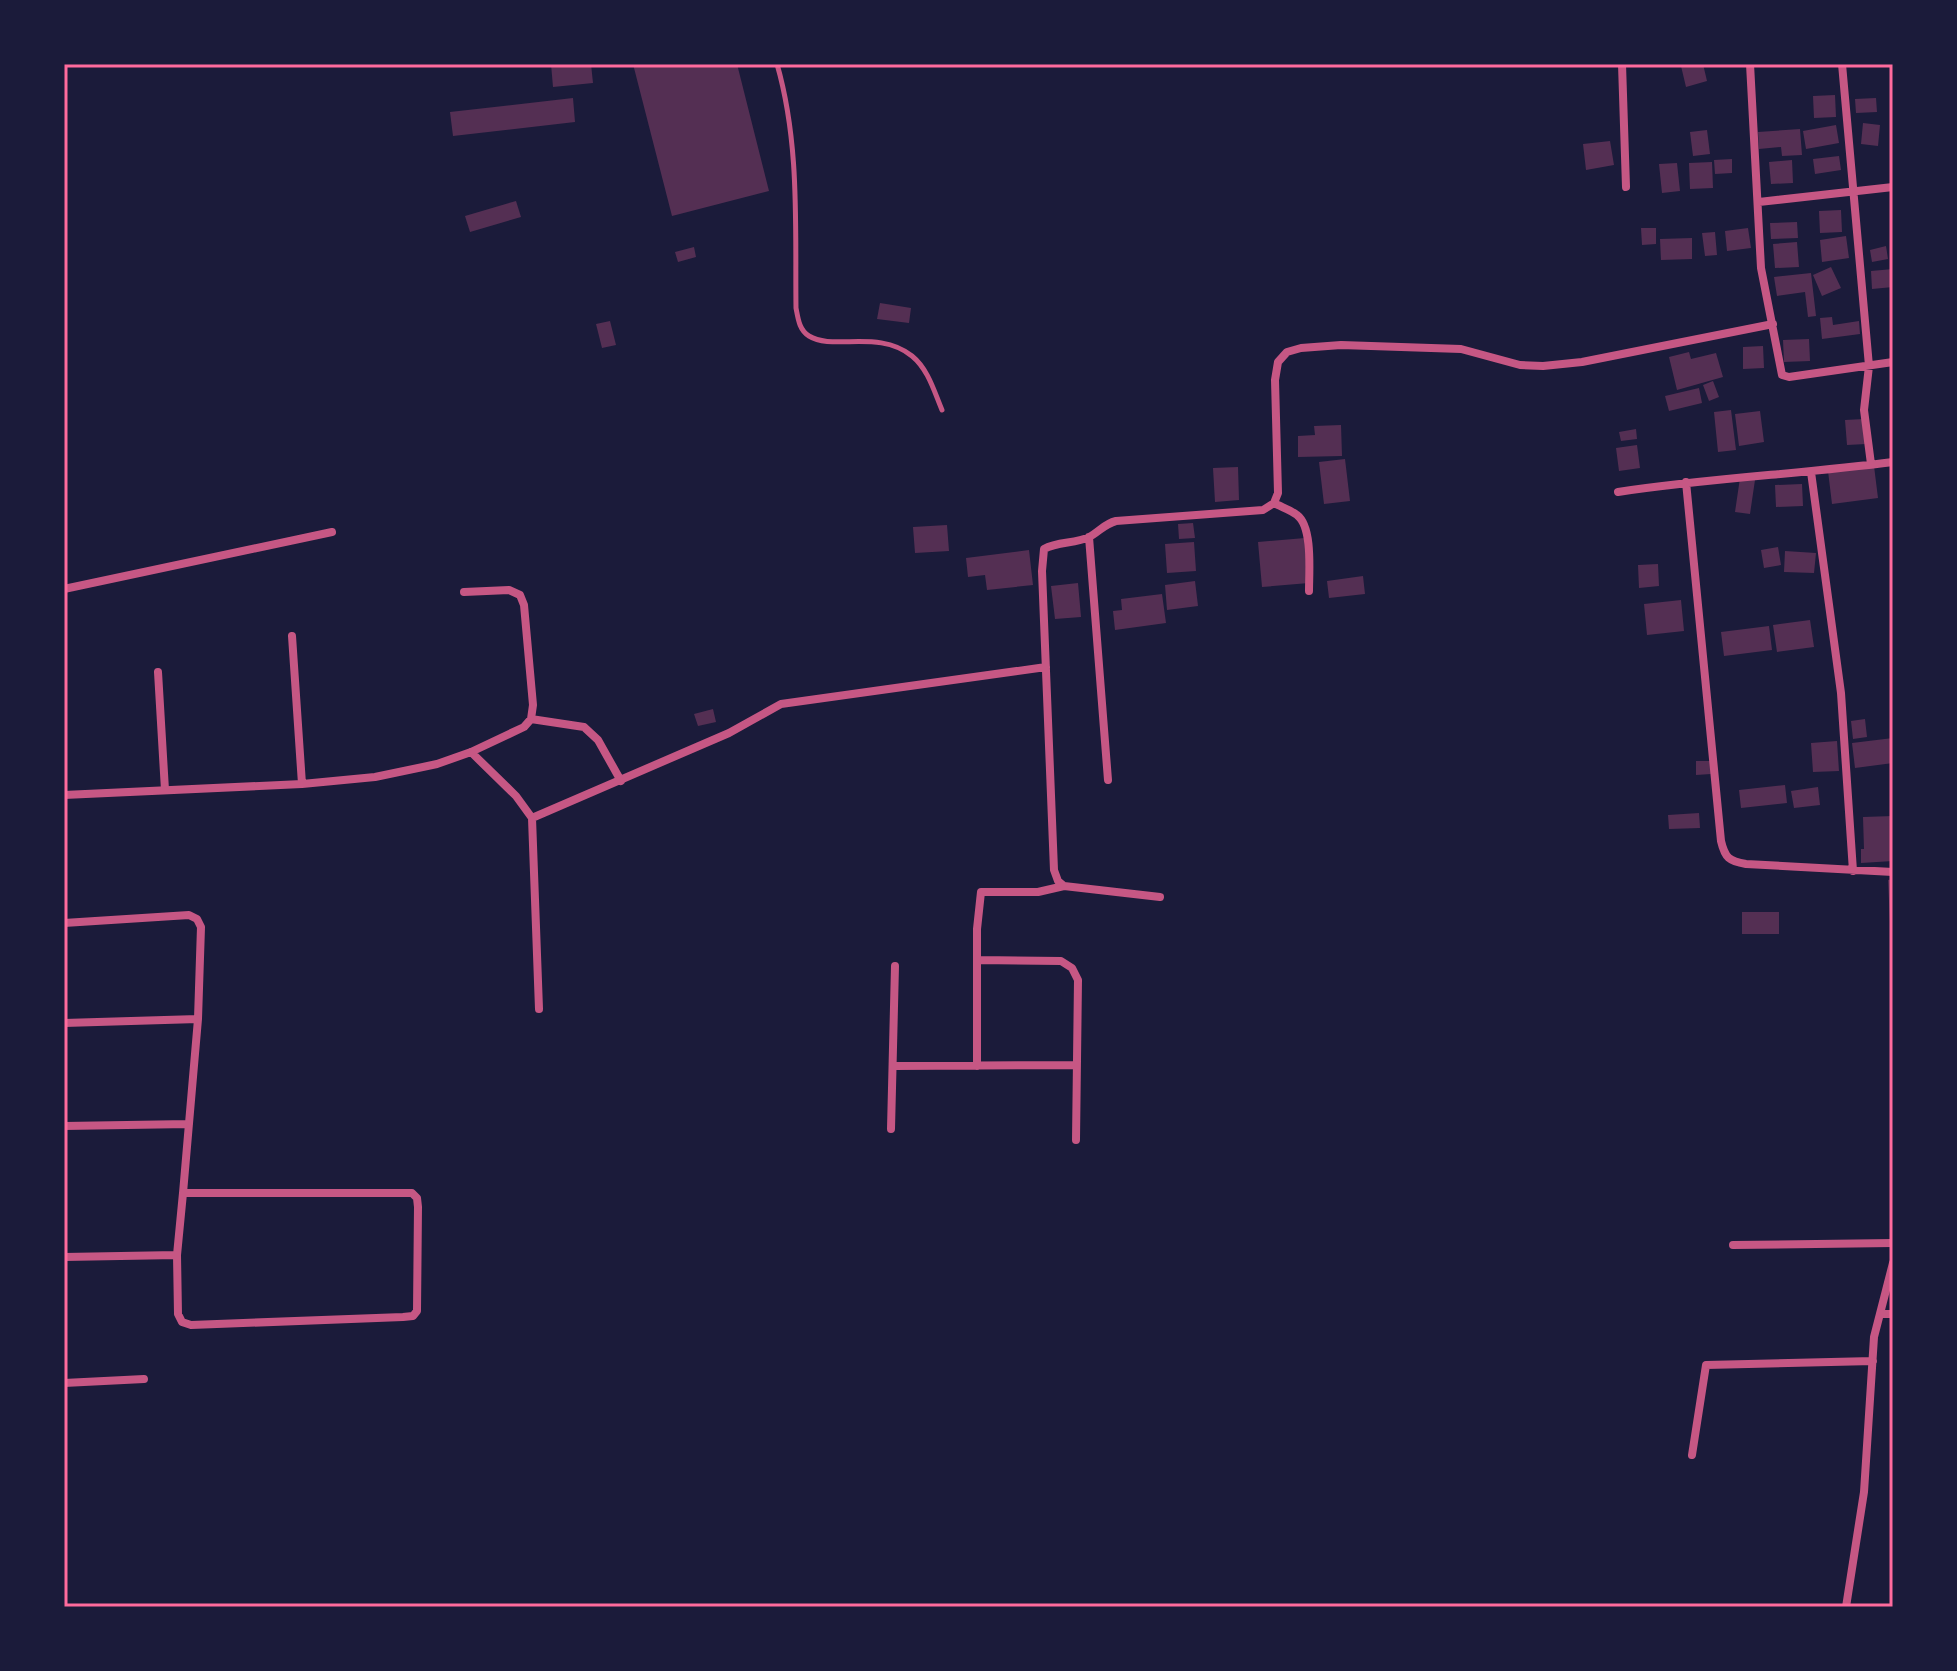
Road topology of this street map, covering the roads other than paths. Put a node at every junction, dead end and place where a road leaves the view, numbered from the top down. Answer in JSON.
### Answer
{"nodes":[{"id":1,"x":777,"y":64,"type":"edge"},
{"id":2,"x":1622,"y":64,"type":"edge"},
{"id":3,"x":1750,"y":64,"type":"edge"},
{"id":4,"x":1842,"y":64,"type":"edge"},
{"id":5,"x":1626,"y":187,"type":"dead end"},
{"id":6,"x":1893,"y":187,"type":"edge"},
{"id":7,"x":1855,"y":191,"type":"junction"},
{"id":8,"x":1759,"y":202,"type":"junction"},
{"id":9,"x":1773,"y":324,"type":"junction"},
{"id":10,"x":1893,"y":362,"type":"edge"},
{"id":11,"x":1869,"y":366,"type":"junction"},
{"id":12,"x":942,"y":410,"type":"dead end"},
{"id":13,"x":1893,"y":462,"type":"edge"},
{"id":14,"x":1871,"y":464,"type":"junction"},
{"id":15,"x":1811,"y":472,"type":"junction"},
{"id":16,"x":1686,"y":482,"type":"junction"},
{"id":17,"x":1618,"y":492,"type":"dead end"},
{"id":18,"x":1274,"y":503,"type":"junction"},
{"id":19,"x":332,"y":532,"type":"dead end"},
{"id":20,"x":1089,"y":537,"type":"junction"},
{"id":21,"x":64,"y":589,"type":"edge"},
{"id":22,"x":1309,"y":591,"type":"dead end"},
{"id":23,"x":464,"y":592,"type":"dead end"},
{"id":24,"x":292,"y":636,"type":"dead end"},
{"id":25,"x":1046,"y":667,"type":"junction"},
{"id":26,"x":158,"y":672,"type":"dead end"},
{"id":27,"x":531,"y":719,"type":"junction"},
{"id":28,"x":471,"y":752,"type":"junction"},
{"id":29,"x":1108,"y":780,"type":"dead end"},
{"id":30,"x":621,"y":781,"type":"junction"},
{"id":31,"x":302,"y":784,"type":"junction"},
{"id":32,"x":165,"y":790,"type":"junction"},
{"id":33,"x":64,"y":795,"type":"edge"},
{"id":34,"x":532,"y":818,"type":"junction"},
{"id":35,"x":1853,"y":871,"type":"junction"},
{"id":36,"x":1893,"y":872,"type":"edge"},
{"id":37,"x":1064,"y":886,"type":"junction"},
{"id":38,"x":1160,"y":897,"type":"dead end"},
{"id":39,"x":64,"y":923,"type":"edge"},
{"id":40,"x":978,"y":960,"type":"junction"},
{"id":41,"x":895,"y":966,"type":"dead end"},
{"id":42,"x":539,"y":1009,"type":"dead end"},
{"id":43,"x":198,"y":1019,"type":"junction"},
{"id":44,"x":64,"y":1023,"type":"edge"},
{"id":45,"x":1076,"y":1065,"type":"junction"},
{"id":46,"x":894,"y":1066,"type":"junction"},
{"id":47,"x":977,"y":1066,"type":"junction"},
{"id":48,"x":189,"y":1124,"type":"junction"},
{"id":49,"x":64,"y":1126,"type":"edge"},
{"id":50,"x":891,"y":1129,"type":"dead end"},
{"id":51,"x":1076,"y":1140,"type":"dead end"},
{"id":52,"x":183,"y":1193,"type":"junction"},
{"id":53,"x":1893,"y":1243,"type":"edge"},
{"id":54,"x":1733,"y":1245,"type":"dead end"},
{"id":55,"x":177,"y":1255,"type":"junction"},
{"id":56,"x":64,"y":1257,"type":"edge"},
{"id":57,"x":1893,"y":1263,"type":"edge"},
{"id":58,"x":1880,"y":1314,"type":"junction"},
{"id":59,"x":1893,"y":1314,"type":"edge"},
{"id":60,"x":1873,"y":1361,"type":"junction"},
{"id":61,"x":144,"y":1379,"type":"dead end"},
{"id":62,"x":64,"y":1383,"type":"edge"},
{"id":63,"x":1692,"y":1455,"type":"dead end"},
{"id":64,"x":1846,"y":1607,"type":"edge"}],
"edges":[{"from":1,"to":12,"type":"lane"},
{"from":2,"to":5,"type":"street"},
{"from":3,"to":8,"type":"street"},
{"from":4,"to":7,"type":"street"},
{"from":6,"to":7,"type":"street"},
{"from":7,"to":8,"type":"street"},
{"from":7,"to":11,"type":"street"},
{"from":8,"to":9,"type":"street"},
{"from":9,"to":11,"type":"street"},
{"from":9,"to":18,"type":"street"},
{"from":10,"to":11,"type":"street"},
{"from":11,"to":14,"type":"street"},
{"from":13,"to":14,"type":"street"},
{"from":14,"to":15,"type":"street"},
{"from":15,"to":16,"type":"street"},
{"from":15,"to":35,"type":"street"},
{"from":16,"to":17,"type":"street"},
{"from":16,"to":35,"type":"street"},
{"from":18,"to":20,"type":"street"},
{"from":18,"to":22,"type":"street"},
{"from":19,"to":21,"type":"street"},
{"from":20,"to":25,"type":"street"},
{"from":20,"to":29,"type":"street"},
{"from":23,"to":27,"type":"street"},
{"from":24,"to":31,"type":"street"},
{"from":25,"to":30,"type":"street"},
{"from":25,"to":37,"type":"street"},
{"from":26,"to":32,"type":"street"},
{"from":27,"to":28,"type":"street"},
{"from":27,"to":30,"type":"street"},
{"from":28,"to":31,"type":"street"},
{"from":28,"to":34,"type":"street"},
{"from":30,"to":34,"type":"street"},
{"from":31,"to":32,"type":"street"},
{"from":32,"to":33,"type":"street"},
{"from":34,"to":42,"type":"street"},
{"from":35,"to":36,"type":"street"},
{"from":37,"to":38,"type":"street"},
{"from":37,"to":40,"type":"street"},
{"from":39,"to":43,"type":"street"},
{"from":40,"to":45,"type":"street"},
{"from":40,"to":47,"type":"street"},
{"from":41,"to":46,"type":"street"},
{"from":43,"to":44,"type":"street"},
{"from":43,"to":48,"type":"street"},
{"from":45,"to":47,"type":"street"},
{"from":45,"to":51,"type":"street"},
{"from":46,"to":47,"type":"street"},
{"from":46,"to":50,"type":"street"},
{"from":48,"to":49,"type":"street"},
{"from":48,"to":52,"type":"street"},
{"from":52,"to":55,"type":"street"},
{"from":52,"to":55,"type":"street"},
{"from":53,"to":54,"type":"street"},
{"from":55,"to":56,"type":"street"},
{"from":57,"to":58,"type":"street"},
{"from":58,"to":59,"type":"street"},
{"from":58,"to":60,"type":"street"},
{"from":60,"to":63,"type":"street"},
{"from":60,"to":64,"type":"street"},
{"from":61,"to":62,"type":"street"}]}
